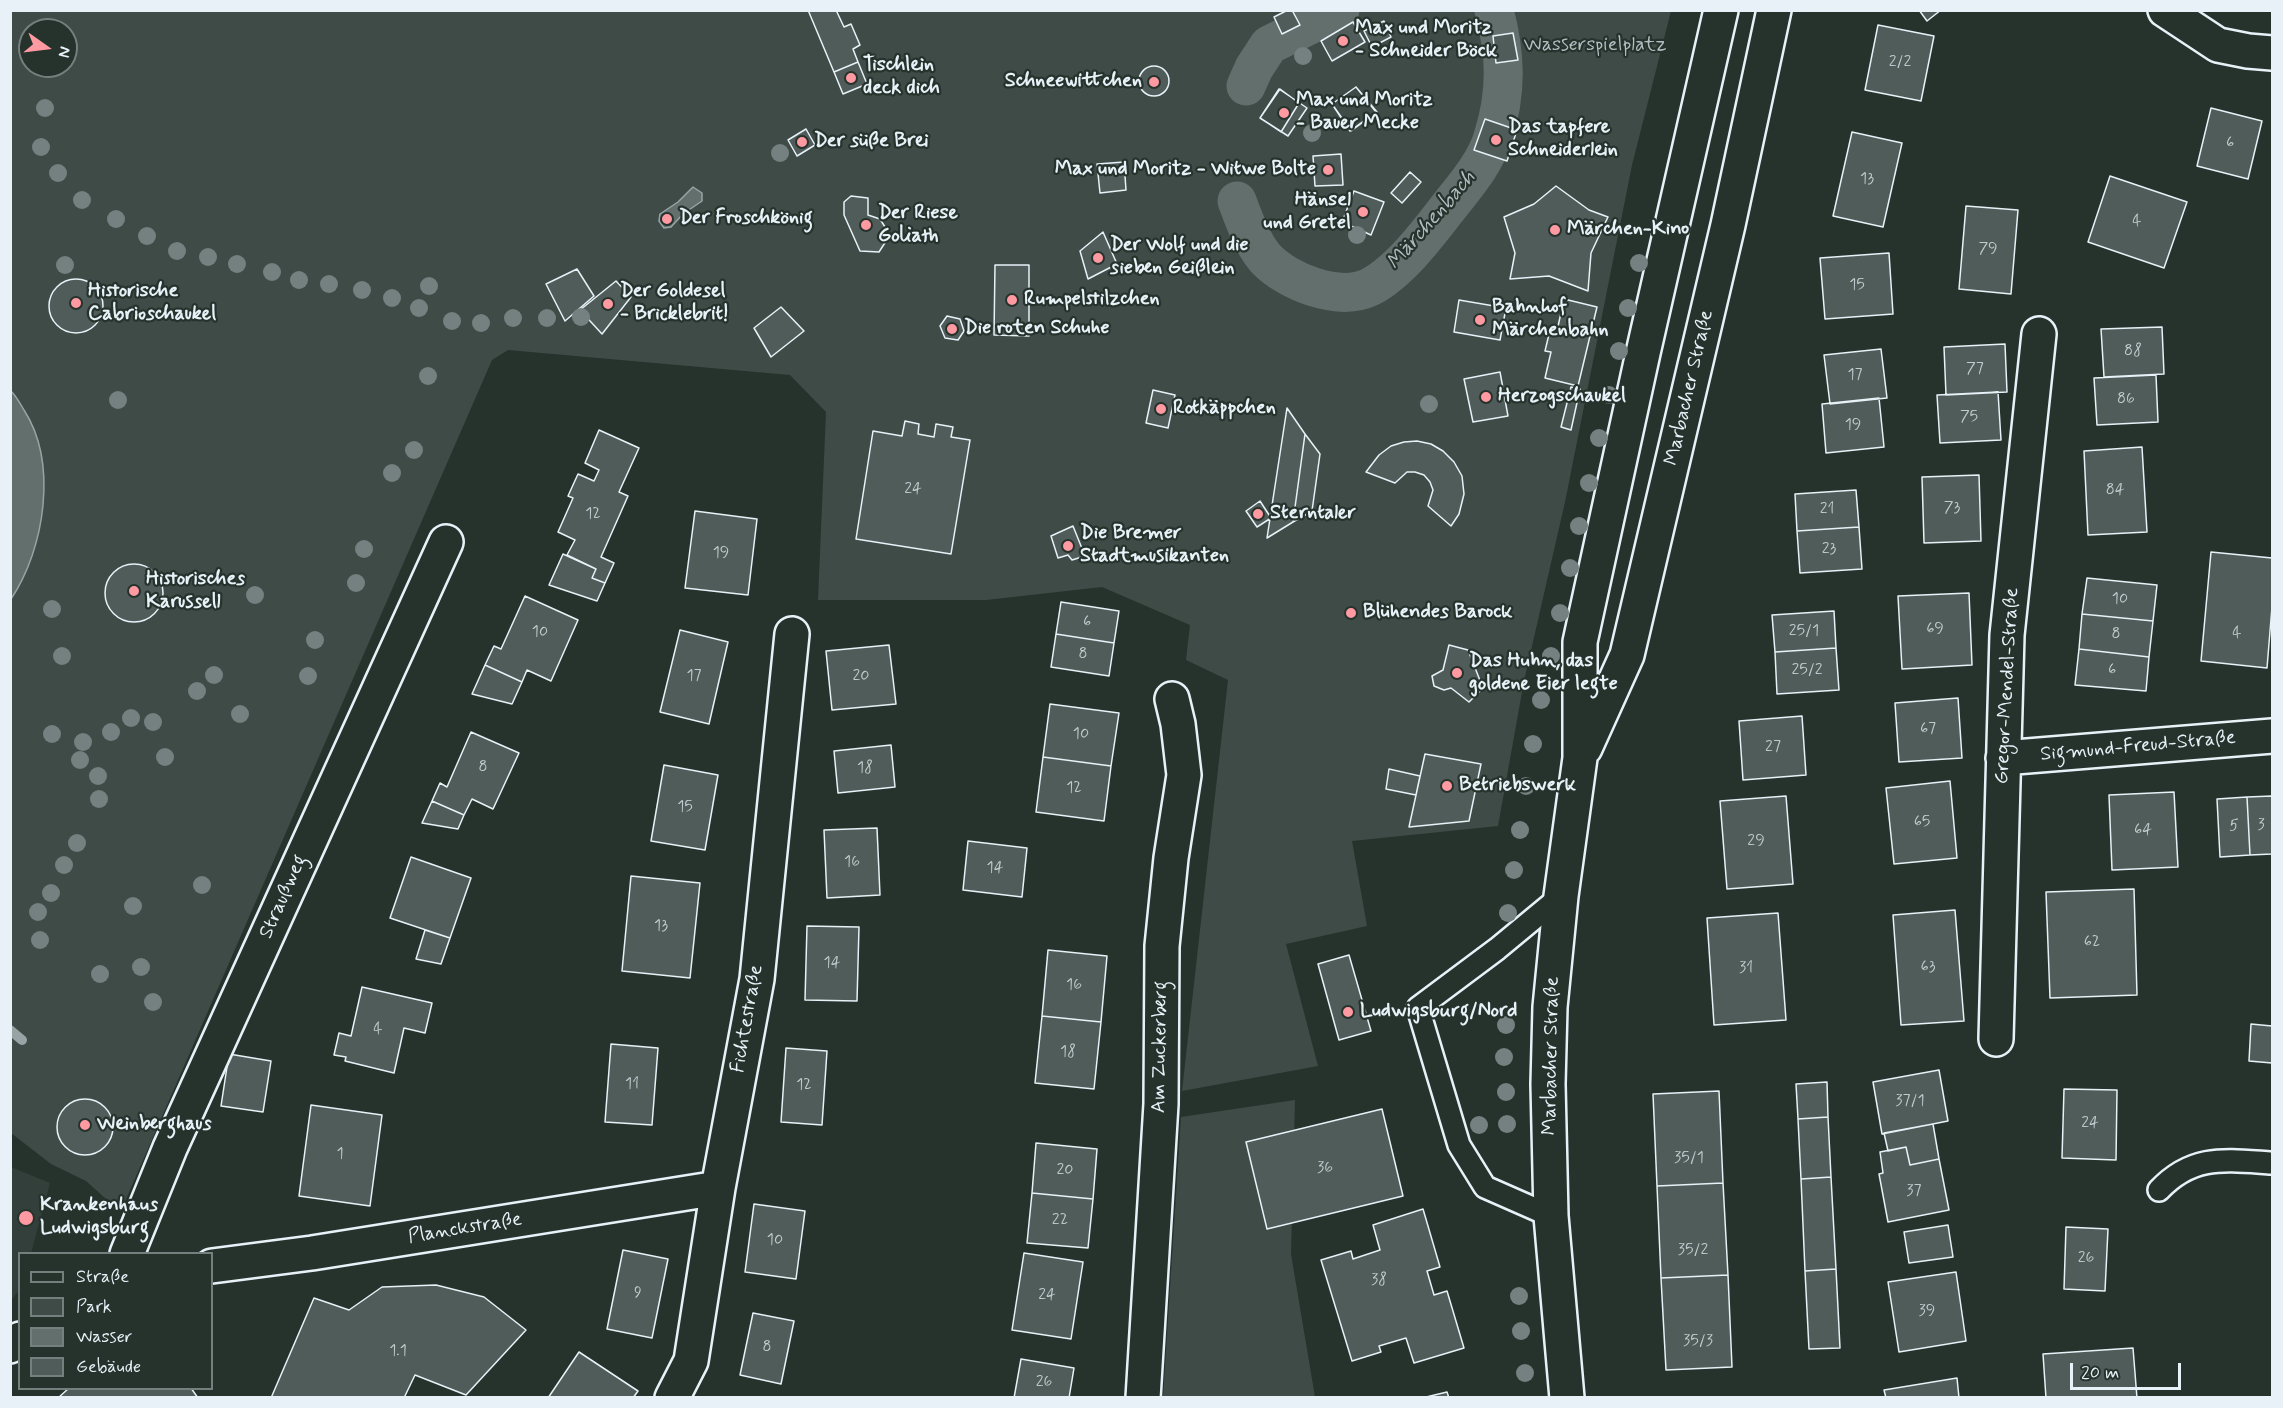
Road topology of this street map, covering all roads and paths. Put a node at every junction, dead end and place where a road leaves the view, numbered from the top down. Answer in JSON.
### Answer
{"nodes":[{"id":1,"x":1721,"y":10,"type":"edge"},
{"id":2,"x":1774,"y":10,"type":"edge"},
{"id":3,"x":2164,"y":10,"type":"edge"},
{"id":4,"x":2272,"y":53,"type":"edge"},
{"id":5,"x":2039,"y":334,"type":"dead end"},
{"id":6,"x":446,"y":542,"type":"dead end"},
{"id":7,"x":792,"y":634,"type":"dead end"},
{"id":8,"x":1172,"y":699,"type":"dead end"},
{"id":9,"x":2272,"y":736,"type":"edge"},
{"id":10,"x":1580,"y":758,"type":"junction"},
{"id":11,"x":2003,"y":758,"type":"junction"},
{"id":12,"x":1561,"y":896,"type":"junction"},
{"id":13,"x":1996,"y":1039,"type":"dead end"},
{"id":14,"x":2272,"y":1163,"type":"edge"},
{"id":15,"x":718,"y":1188,"type":"junction"},
{"id":16,"x":2159,"y":1190,"type":"dead end"},
{"id":17,"x":1551,"y":1216,"type":"junction"},
{"id":18,"x":129,"y":1252,"type":"edge"},
{"id":19,"x":213,"y":1266,"type":"edge"},
{"id":20,"x":672,"y":1398,"type":"edge"},
{"id":21,"x":1143,"y":1398,"type":"edge"},
{"id":22,"x":1567,"y":1398,"type":"edge"}],
"edges":[{"from":1,"to":10,"type":"street","name":"Marbacher Straße"},
{"from":2,"to":10,"type":"street","name":"Marbacher Straße"},
{"from":3,"to":4,"type":"street"},
{"from":5,"to":11,"type":"street","name":"Gregor-Mendel-Straße"},
{"from":6,"to":18,"type":"street","name":"Straußweg"},
{"from":7,"to":15,"type":"street","name":"Fichtestraße"},
{"from":8,"to":21,"type":"street","name":"Am Zuckerberg"},
{"from":9,"to":11,"type":"street","name":"Sigmund-Freud-Straße"},
{"from":10,"to":12,"type":"street","name":"Marbacher Straße"},
{"from":11,"to":13,"type":"street","name":"Gregor-Mendel-Straße"},
{"from":12,"to":17,"type":"street","name":"Marbacher Straße"},
{"from":12,"to":17,"type":"lane"},
{"from":14,"to":16,"type":"lane"},
{"from":15,"to":19,"type":"street","name":"Planckstraße"},
{"from":15,"to":20,"type":"street","name":"Fichtestraße"},
{"from":17,"to":22,"type":"street","name":"Marbacher Straße"}]}
